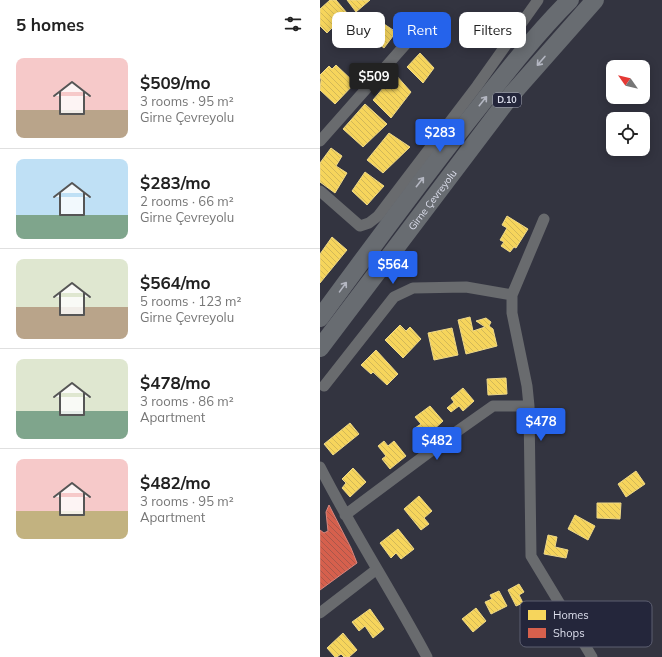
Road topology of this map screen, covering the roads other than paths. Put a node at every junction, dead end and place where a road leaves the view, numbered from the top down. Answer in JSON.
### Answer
{"nodes":[{"id":1,"x":538,"y":0,"type":"edge"},
{"id":2,"x":570,"y":0,"type":"edge"},
{"id":3,"x":594,"y":0,"type":"edge"},
{"id":4,"x":402,"y":48,"type":"edge"},
{"id":5,"x":320,"y":141,"type":"edge"},
{"id":6,"x":320,"y":191,"type":"edge"},
{"id":7,"x":544,"y":219,"type":"dead end"},
{"id":8,"x":512,"y":295,"type":"junction"},
{"id":9,"x":320,"y":318,"type":"edge"},
{"id":10,"x":320,"y":348,"type":"edge"},
{"id":11,"x":324,"y":386,"type":"dead end"},
{"id":12,"x":529,"y":406,"type":"junction"},
{"id":13,"x":320,"y":468,"type":"edge"},
{"id":14,"x":345,"y":516,"type":"junction"},
{"id":15,"x":377,"y":569,"type":"junction"},
{"id":16,"x":558,"y":601,"type":"edge"},
{"id":17,"x":320,"y":613,"type":"edge"},
{"id":18,"x":586,"y":647,"type":"edge"},
{"id":19,"x":427,"y":657,"type":"edge"},
{"id":20,"x":592,"y":657,"type":"edge"}],
"edges":[{"from":1,"to":6,"type":"street"},
{"from":9,"to":2,"type":"highway","name":"Girne Çevreyolu","number":"D.10","one_way":true},
{"from":3,"to":10,"type":"highway","name":"Girne Çevreyolu","number":"D.10","one_way":true},
{"from":4,"to":5,"type":"street"},
{"from":7,"to":8,"type":"street"},
{"from":8,"to":11,"type":"street"},
{"from":8,"to":12,"type":"street"},
{"from":12,"to":14,"type":"street"},
{"from":12,"to":16,"type":"street"},
{"from":13,"to":14,"type":"street"},
{"from":14,"to":15,"type":"street"},
{"from":15,"to":17,"type":"street"},
{"from":15,"to":19,"type":"street"},
{"from":18,"to":20,"type":"street"}]}
